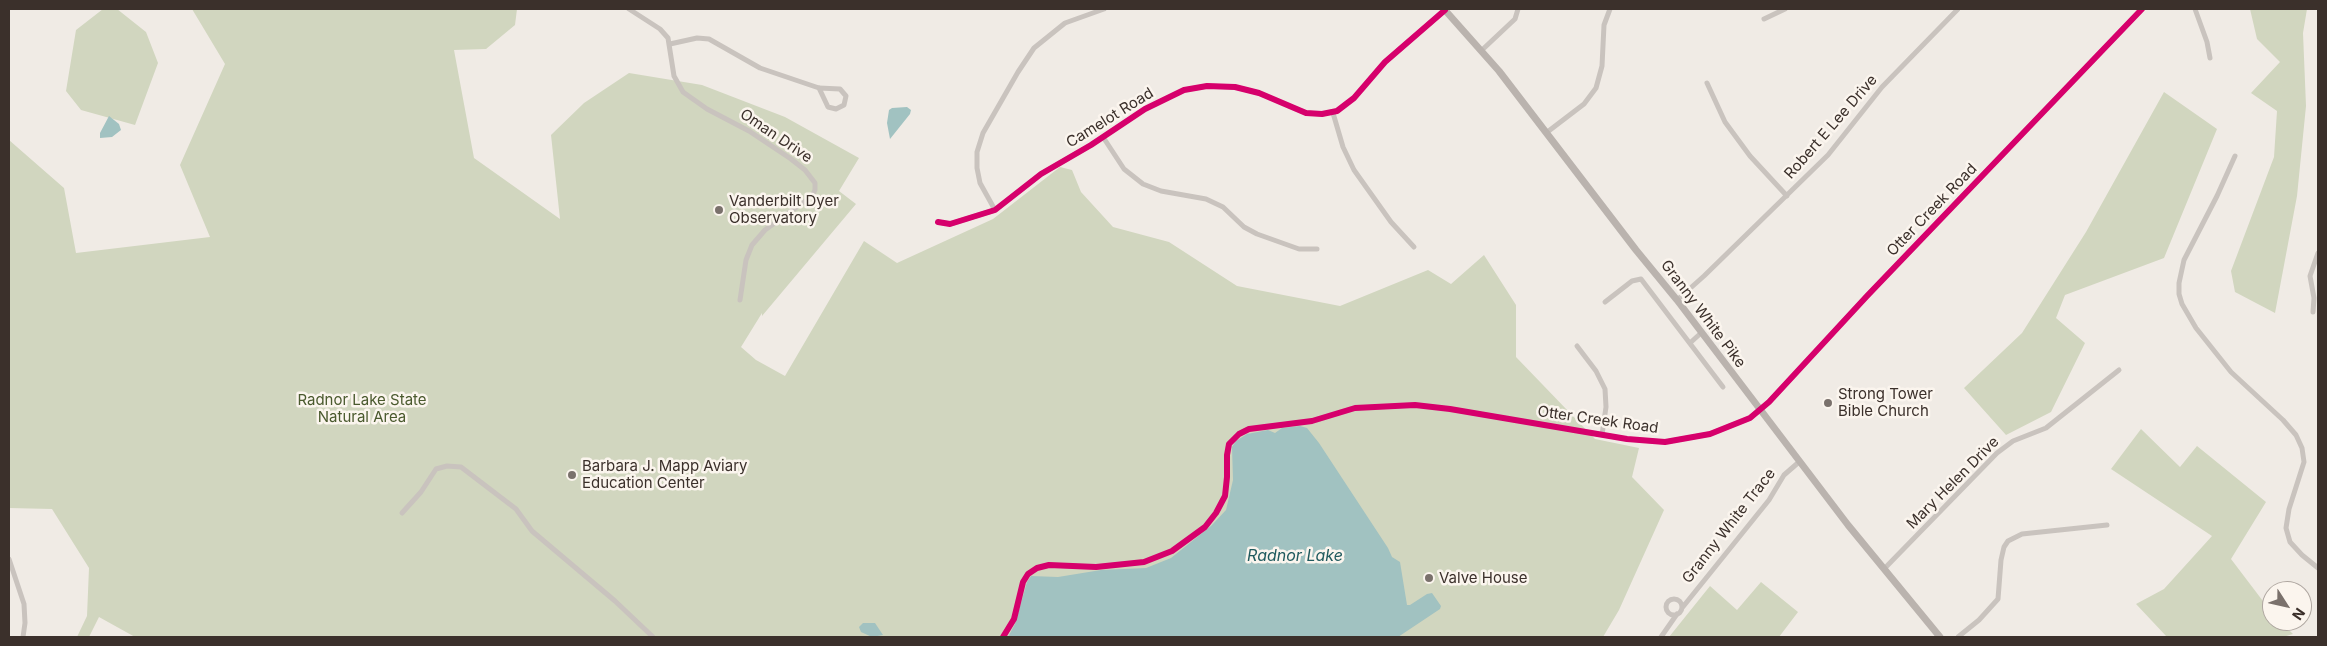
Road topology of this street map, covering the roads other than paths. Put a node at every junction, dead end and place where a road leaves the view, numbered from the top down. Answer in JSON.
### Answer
{"nodes":[{"id":1,"x":629,"y":9,"type":"edge"},
{"id":2,"x":1104,"y":9,"type":"edge"},
{"id":3,"x":1445,"y":9,"type":"edge"},
{"id":4,"x":1518,"y":9,"type":"edge"},
{"id":5,"x":1610,"y":9,"type":"edge"},
{"id":6,"x":1785,"y":9,"type":"edge"},
{"id":7,"x":1958,"y":9,"type":"edge"},
{"id":8,"x":2142,"y":9,"type":"edge"},
{"id":9,"x":2194,"y":9,"type":"edge"},
{"id":10,"x":1764,"y":19,"type":"dead end"},
{"id":11,"x":670,"y":44,"type":"junction"},
{"id":12,"x":1482,"y":50,"type":"junction"},
{"id":13,"x":2210,"y":58,"type":"dead end"},
{"id":14,"x":1706,"y":84,"type":"dead end"},
{"id":15,"x":818,"y":88,"type":"junction"},
{"id":16,"x":1333,"y":113,"type":"junction"},
{"id":17,"x":1546,"y":133,"type":"junction"},
{"id":18,"x":1103,"y":137,"type":"junction"},
{"id":19,"x":2235,"y":156,"type":"dead end"},
{"id":20,"x":1787,"y":196,"type":"junction"},
{"id":21,"x":995,"y":210,"type":"junction"},
{"id":22,"x":938,"y":222,"type":"dead end"},
{"id":23,"x":1414,"y":247,"type":"dead end"},
{"id":24,"x":1317,"y":249,"type":"dead end"},
{"id":25,"x":2318,"y":252,"type":"edge"},
{"id":26,"x":740,"y":300,"type":"dead end"},
{"id":27,"x":1677,"y":300,"type":"junction"},
{"id":28,"x":1605,"y":302,"type":"dead end"},
{"id":29,"x":2313,"y":312,"type":"dead end"},
{"id":30,"x":1701,"y":333,"type":"junction"},
{"id":31,"x":1690,"y":343,"type":"junction"},
{"id":32,"x":1577,"y":346,"type":"dead end"},
{"id":33,"x":2119,"y":370,"type":"dead end"},
{"id":34,"x":1723,"y":386,"type":"dead end"},
{"id":35,"x":1760,"y":410,"type":"junction"},
{"id":36,"x":1602,"y":435,"type":"junction"},
{"id":37,"x":1798,"y":462,"type":"junction"},
{"id":38,"x":402,"y":513,"type":"dead end"},
{"id":39,"x":2107,"y":524,"type":"dead end"},
{"id":40,"x":9,"y":559,"type":"edge"},
{"id":41,"x":2318,"y":568,"type":"edge"},
{"id":42,"x":1884,"y":569,"type":"junction"},
{"id":43,"x":1682,"y":608,"type":"junction"},
{"id":44,"x":1677,"y":614,"type":"junction"},
{"id":45,"x":23,"y":637,"type":"edge"},
{"id":46,"x":652,"y":637,"type":"edge"},
{"id":47,"x":1003,"y":637,"type":"edge"},
{"id":48,"x":1661,"y":637,"type":"edge"},
{"id":49,"x":1940,"y":637,"type":"edge"},
{"id":50,"x":1958,"y":637,"type":"edge"}],
"edges":[{"from":1,"to":11,"type":"street"},
{"from":2,"to":21,"type":"street"},
{"from":3,"to":12,"type":"main road","name":"Granny White Pike"},
{"from":3,"to":16,"type":"street"},
{"from":4,"to":12,"type":"street"},
{"from":5,"to":17,"type":"street"},
{"from":6,"to":10,"type":"street"},
{"from":7,"to":20,"type":"street","name":"Robert E Lee Drive"},
{"from":8,"to":35,"type":"street","name":"Otter Creek Road"},
{"from":9,"to":13,"type":"street"},
{"from":11,"to":15,"type":"street"},
{"from":11,"to":26,"type":"street","name":"Oman Drive"},
{"from":12,"to":17,"type":"main road","name":"Granny White Pike"},
{"from":14,"to":20,"type":"street"},
{"from":15,"to":15,"type":"street"},
{"from":16,"to":18,"type":"street","name":"Camelot Road"},
{"from":16,"to":23,"type":"street"},
{"from":17,"to":27,"type":"main road","name":"Granny White Pike"},
{"from":18,"to":21,"type":"street","name":"Camelot Road"},
{"from":18,"to":24,"type":"street"},
{"from":19,"to":41,"type":"street"},
{"from":20,"to":27,"type":"street","name":"Robert E Lee Drive"},
{"from":21,"to":22,"type":"street","name":"Camelot Road"},
{"from":25,"to":29,"type":"street"},
{"from":27,"to":30,"type":"main road","name":"Granny White Pike"},
{"from":28,"to":31,"type":"street"},
{"from":30,"to":31,"type":"street"},
{"from":30,"to":35,"type":"main road","name":"Granny White Pike"},
{"from":31,"to":34,"type":"street"},
{"from":32,"to":36,"type":"street"},
{"from":33,"to":42,"type":"street","name":"Mary Helen Drive"},
{"from":35,"to":36,"type":"street","name":"Otter Creek Road"},
{"from":35,"to":37,"type":"main road","name":"Granny White Pike"},
{"from":36,"to":47,"type":"street","name":"Otter Creek Road"},
{"from":37,"to":42,"type":"main road","name":"Granny White Pike"},
{"from":37,"to":43,"type":"street","name":"Granny White Trace"},
{"from":38,"to":46,"type":"street"},
{"from":39,"to":50,"type":"street"},
{"from":40,"to":45,"type":"street"},
{"from":42,"to":49,"type":"main road","name":"Granny White Pike"},
{"from":43,"to":44,"type":"street"},
{"from":43,"to":44,"type":"street"},
{"from":44,"to":48,"type":"street"}]}
